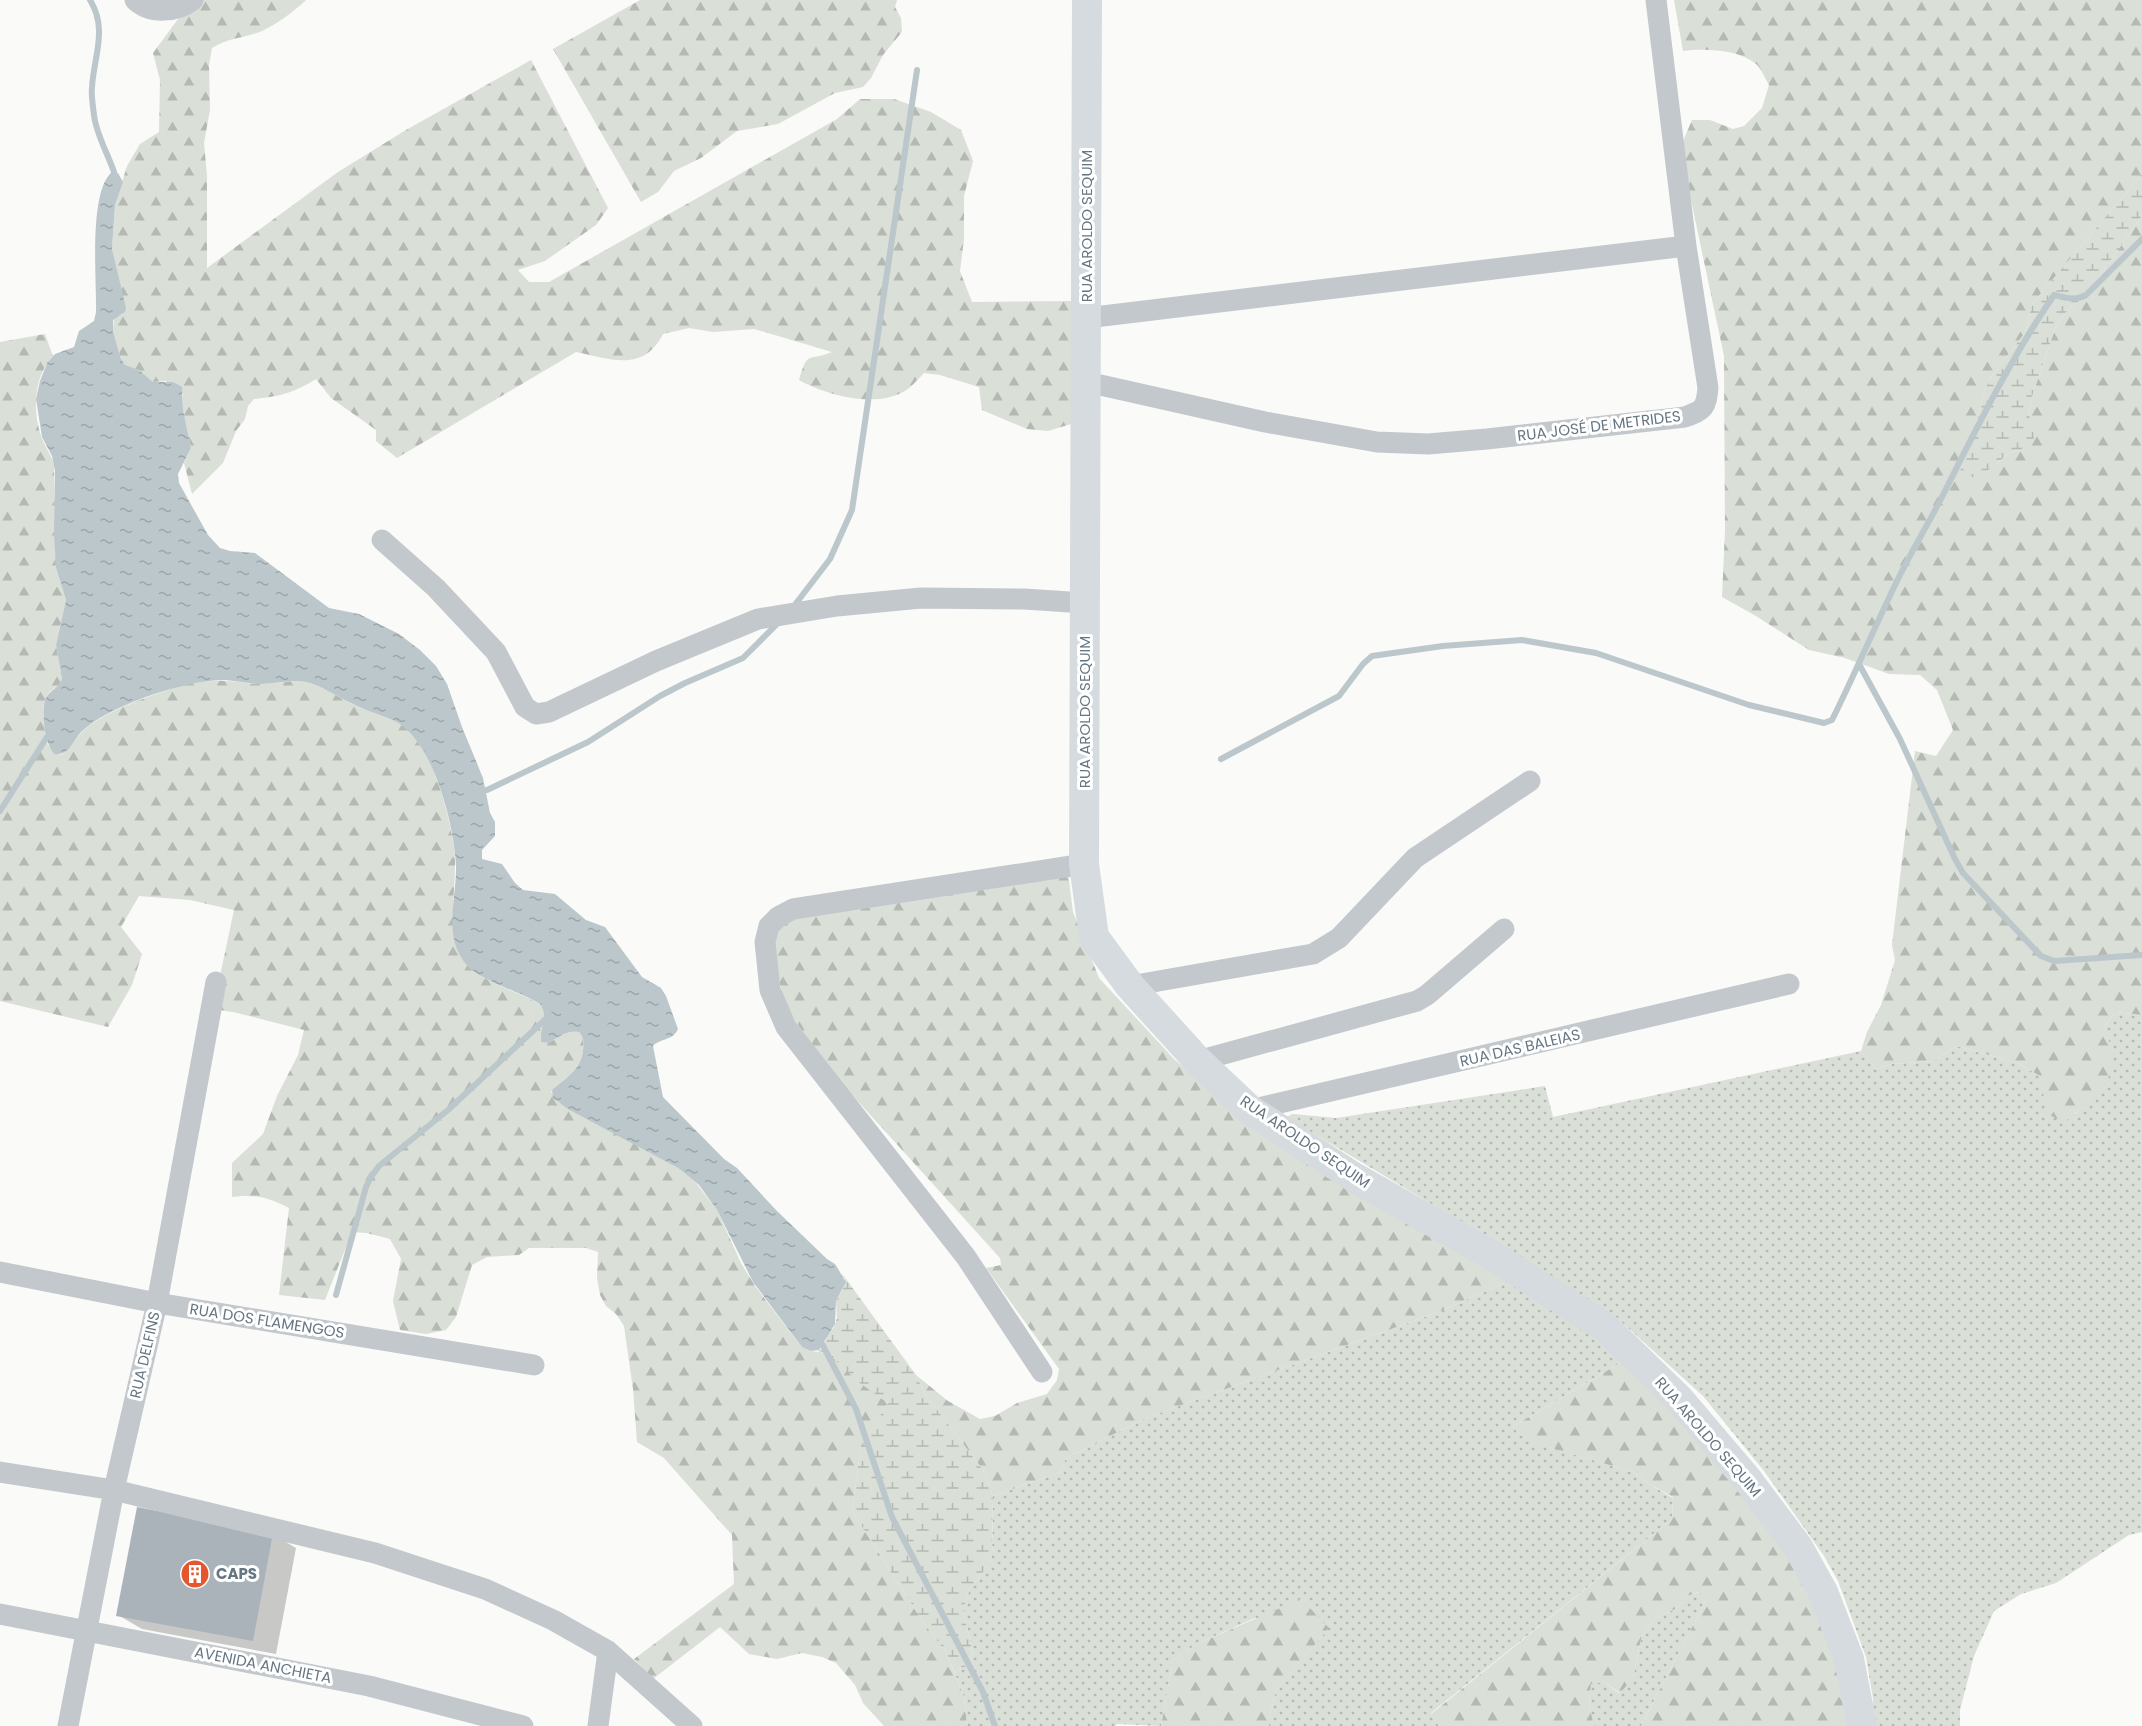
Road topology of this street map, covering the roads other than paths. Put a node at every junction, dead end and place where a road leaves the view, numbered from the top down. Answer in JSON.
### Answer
{"nodes":[{"id":1,"x":135,"y":0,"type":"edge"},
{"id":2,"x":193,"y":0,"type":"edge"},
{"id":3,"x":1087,"y":0,"type":"edge"},
{"id":4,"x":1656,"y":0,"type":"edge"},
{"id":5,"x":1686,"y":246,"type":"junction"},
{"id":6,"x":1086,"y":318,"type":"junction"},
{"id":7,"x":1087,"y":382,"type":"junction"},
{"id":8,"x":382,"y":540,"type":"dead end"},
{"id":9,"x":1085,"y":603,"type":"junction"},
{"id":10,"x":1530,"y":781,"type":"dead end"},
{"id":11,"x":1084,"y":864,"type":"junction"},
{"id":12,"x":1504,"y":929,"type":"dead end"},
{"id":13,"x":216,"y":982,"type":"dead end"},
{"id":14,"x":1789,"y":984,"type":"dead end"},
{"id":15,"x":1130,"y":986,"type":"junction"},
{"id":16,"x":1198,"y":1061,"type":"junction"},
{"id":17,"x":1250,"y":1110,"type":"junction"},
{"id":18,"x":0,"y":1272,"type":"edge"},
{"id":19,"x":157,"y":1304,"type":"junction"},
{"id":20,"x":534,"y":1365,"type":"dead end"},
{"id":21,"x":1042,"y":1372,"type":"dead end"},
{"id":22,"x":0,"y":1472,"type":"edge"},
{"id":23,"x":114,"y":1490,"type":"junction"},
{"id":24,"x":0,"y":1614,"type":"edge"},
{"id":25,"x":86,"y":1631,"type":"junction"},
{"id":26,"x":608,"y":1651,"type":"junction"},
{"id":27,"x":68,"y":1726,"type":"edge"},
{"id":28,"x":523,"y":1726,"type":"edge"},
{"id":29,"x":598,"y":1726,"type":"edge"},
{"id":30,"x":692,"y":1726,"type":"edge"},
{"id":31,"x":1862,"y":1726,"type":"edge"}],
"edges":[{"from":1,"to":2,"type":"street"},
{"from":3,"to":6,"type":"street","name":"RUA AROLDO SEQUIM"},
{"from":4,"to":5,"type":"street","name":"RUA JOSÉ DE METRIDES"},
{"from":5,"to":6,"type":"street"},
{"from":5,"to":7,"type":"street","name":"RUA JOSÉ DE METRIDES"},
{"from":6,"to":7,"type":"street","name":"RUA AROLDO SEQUIM"},
{"from":7,"to":9,"type":"street","name":"RUA AROLDO SEQUIM"},
{"from":8,"to":9,"type":"street"},
{"from":9,"to":11,"type":"street","name":"RUA AROLDO SEQUIM"},
{"from":10,"to":15,"type":"street"},
{"from":11,"to":15,"type":"street","name":"RUA AROLDO SEQUIM"},
{"from":11,"to":21,"type":"street"},
{"from":12,"to":16,"type":"street"},
{"from":13,"to":19,"type":"street","name":"RUA DELFINS"},
{"from":14,"to":17,"type":"street","name":"RUA DAS BALEIAS"},
{"from":15,"to":16,"type":"street","name":"RUA AROLDO SEQUIM"},
{"from":16,"to":17,"type":"street","name":"RUA AROLDO SEQUIM"},
{"from":17,"to":31,"type":"street","name":"RUA AROLDO SEQUIM"},
{"from":18,"to":19,"type":"street","name":"RUA DOS FLAMENGOS"},
{"from":19,"to":20,"type":"street","name":"RUA DOS FLAMENGOS"},
{"from":19,"to":23,"type":"street","name":"RUA DELFINS"},
{"from":22,"to":23,"type":"street"},
{"from":23,"to":25,"type":"street","name":"RUA DELFINS"},
{"from":23,"to":26,"type":"street"},
{"from":24,"to":25,"type":"street","name":"AVENIDA ANCHIETA"},
{"from":25,"to":27,"type":"street","name":"RUA DELFINS"},
{"from":25,"to":28,"type":"street","name":"AVENIDA ANCHIETA"},
{"from":26,"to":29,"type":"street"},
{"from":26,"to":30,"type":"street"}]}
